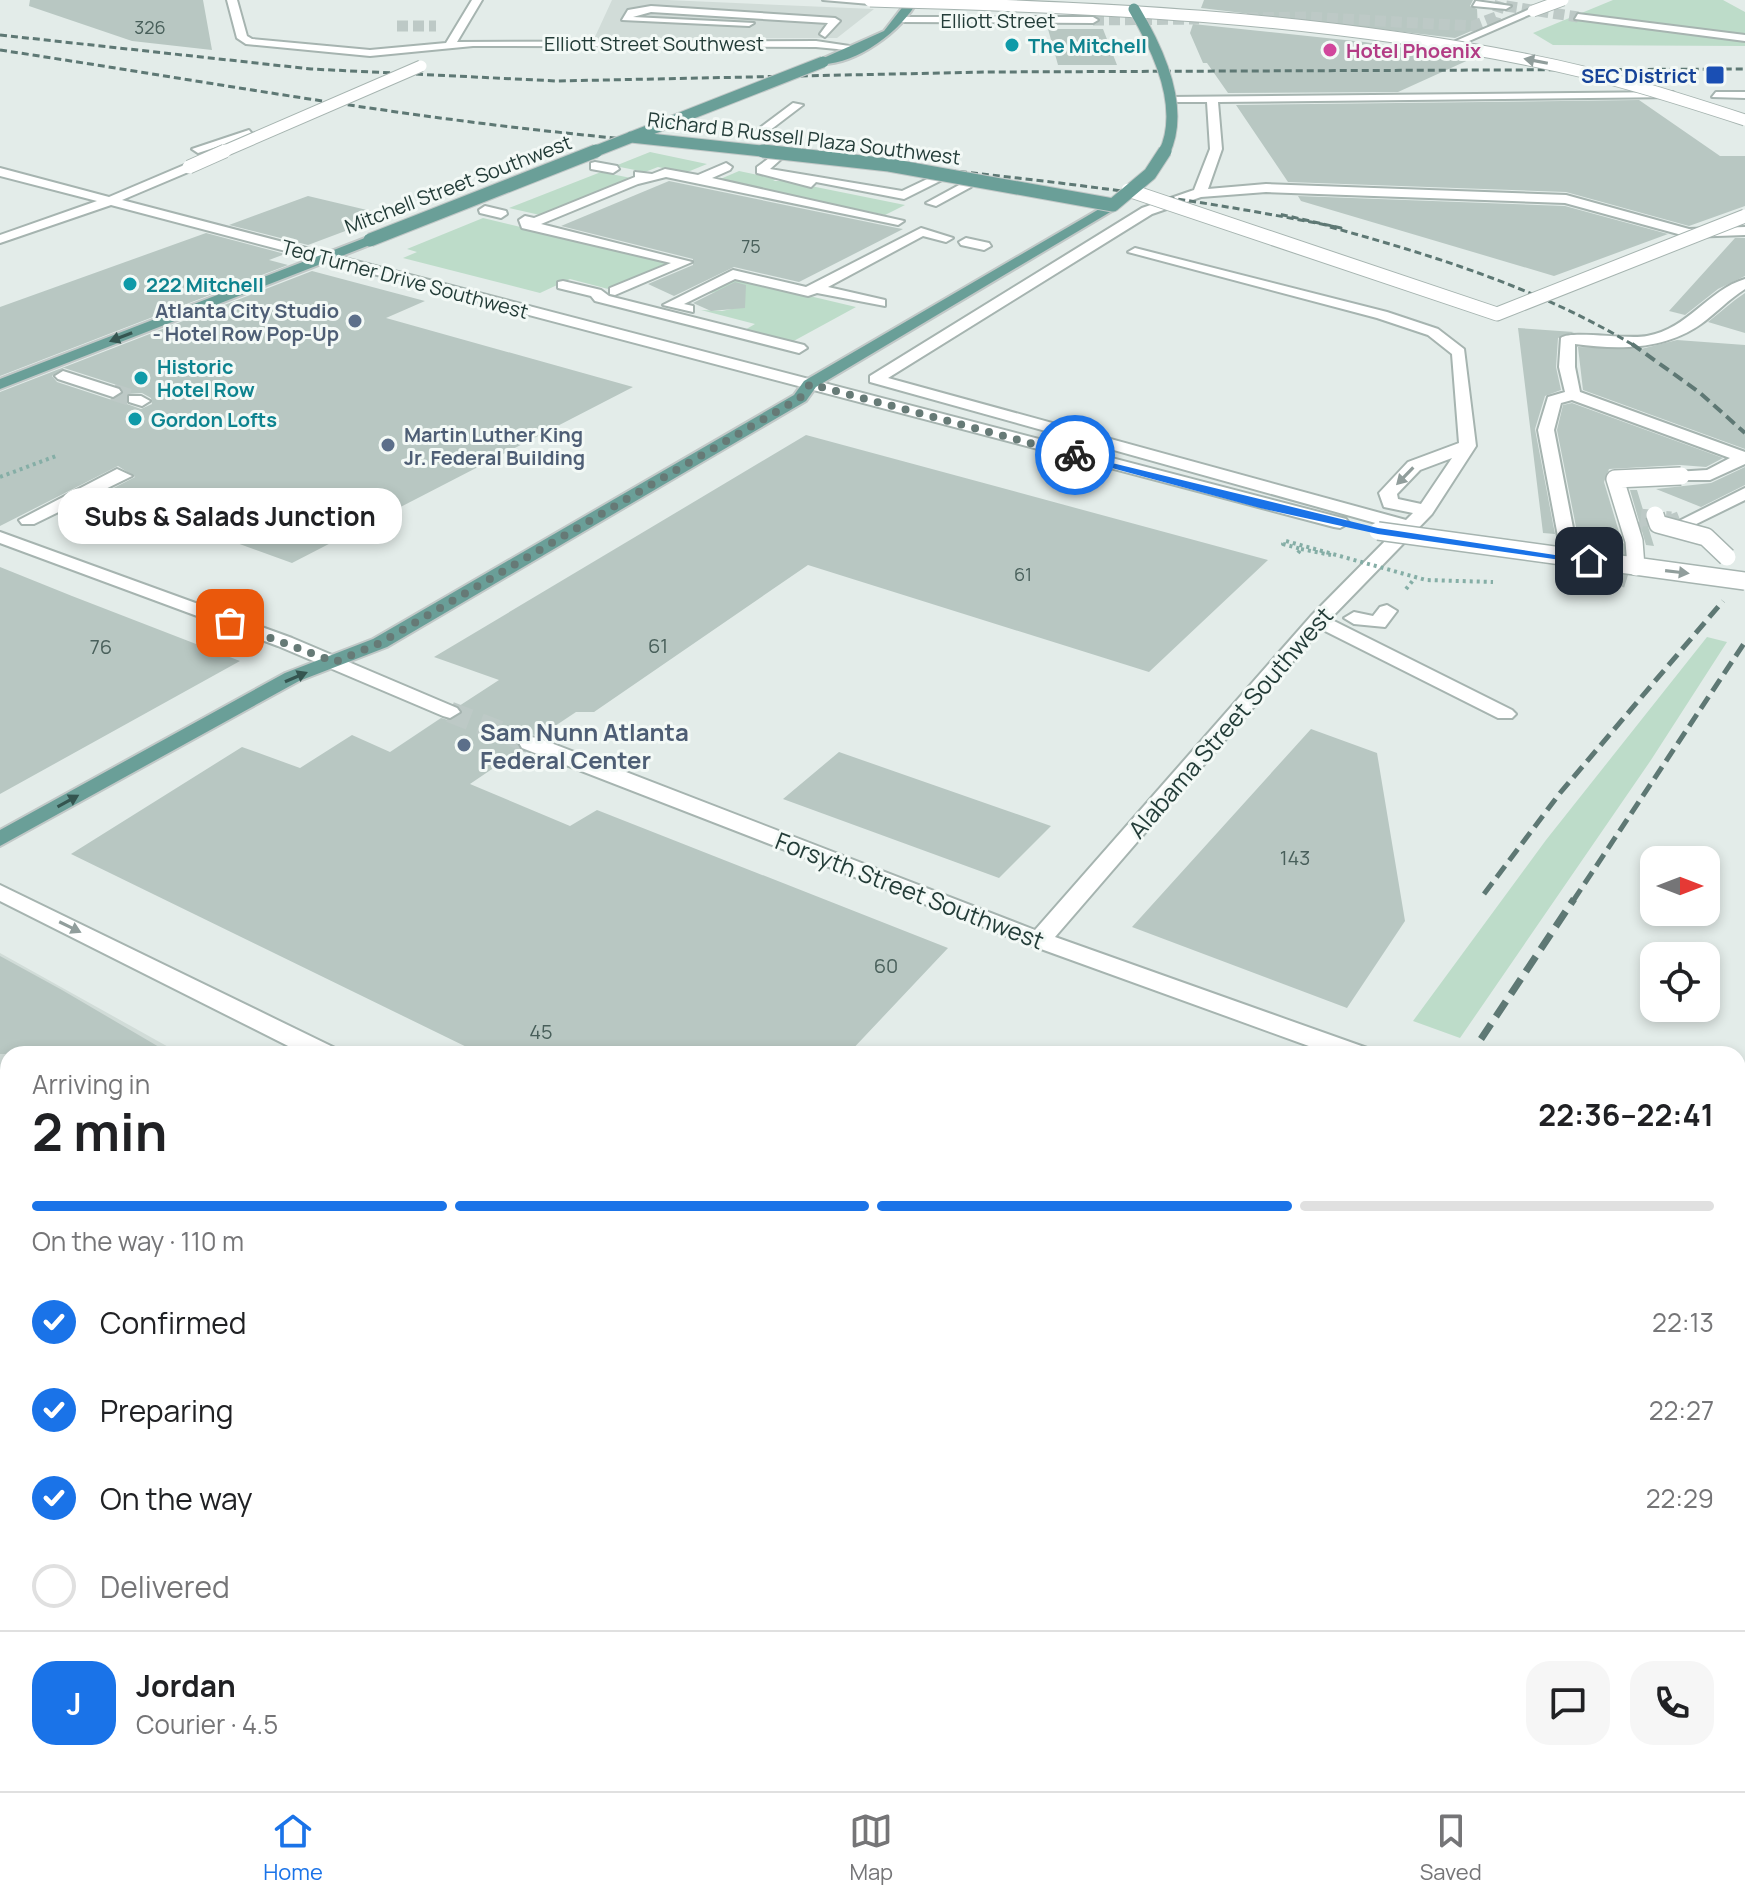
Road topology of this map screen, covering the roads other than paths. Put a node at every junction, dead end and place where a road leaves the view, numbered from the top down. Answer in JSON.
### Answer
{"nodes":[{"id":1,"x":232,"y":0,"type":"edge"},
{"id":2,"x":477,"y":0,"type":"edge"},
{"id":3,"x":828,"y":0,"type":"edge"},
{"id":4,"x":913,"y":0,"type":"edge"},
{"id":5,"x":1563,"y":0,"type":"edge"},
{"id":6,"x":870,"y":1,"type":"edge"},
{"id":7,"x":1476,"y":4,"type":"dead end"},
{"id":8,"x":1132,"y":5,"type":"edge"},
{"id":9,"x":1506,"y":6,"type":"dead end"},
{"id":10,"x":1585,"y":7,"type":"tunnel mouth"},
{"id":11,"x":1578,"y":17,"type":"tunnel mouth"},
{"id":12,"x":903,"y":20,"type":"junction"},
{"id":13,"x":1093,"y":20,"type":"tunnel mouth"},
{"id":14,"x":749,"y":23,"type":"dead end"},
{"id":15,"x":443,"y":26,"type":"tunnel mouth"},
{"id":16,"x":459,"y":26,"type":"junction"},
{"id":17,"x":781,"y":34,"type":"junction"},
{"id":18,"x":825,"y":34,"type":"dead end"},
{"id":19,"x":1745,"y":35,"type":"edge"},
{"id":20,"x":450,"y":45,"type":"junction"},
{"id":21,"x":1449,"y":46,"type":"junction"},
{"id":22,"x":858,"y":48,"type":"junction"},
{"id":23,"x":1673,"y":95,"type":"junction"},
{"id":24,"x":1745,"y":95,"type":"edge"},
{"id":25,"x":1173,"y":99,"type":"junction"},
{"id":26,"x":1212,"y":101,"type":"dead end"},
{"id":27,"x":797,"y":105,"type":"dead end"},
{"id":28,"x":1745,"y":120,"type":"edge"},
{"id":29,"x":249,"y":133,"type":"dead end"},
{"id":30,"x":757,"y":135,"type":"dead end"},
{"id":31,"x":631,"y":137,"type":"junction"},
{"id":32,"x":198,"y":149,"type":"dead end"},
{"id":33,"x":783,"y":152,"type":"junction"},
{"id":34,"x":595,"y":166,"type":"dead end"},
{"id":35,"x":726,"y":167,"type":"dead end"},
{"id":36,"x":0,"y":172,"type":"edge"},
{"id":37,"x":795,"y":174,"type":"dead end"},
{"id":38,"x":948,"y":174,"type":"junction"},
{"id":39,"x":653,"y":178,"type":"junction"},
{"id":40,"x":699,"y":179,"type":"junction"},
{"id":41,"x":965,"y":187,"type":"dead end"},
{"id":42,"x":1128,"y":190,"type":"dead end"},
{"id":43,"x":860,"y":193,"type":"dead end"},
{"id":44,"x":1199,"y":193,"type":"junction"},
{"id":45,"x":110,"y":201,"type":"junction"},
{"id":46,"x":932,"y":203,"type":"dead end"},
{"id":47,"x":1113,"y":205,"type":"junction"},
{"id":48,"x":485,"y":210,"type":"dead end"},
{"id":49,"x":1745,"y":216,"type":"edge"},
{"id":50,"x":535,"y":222,"type":"junction"},
{"id":51,"x":1745,"y":231,"type":"edge"},
{"id":52,"x":921,"y":232,"type":"junction"},
{"id":53,"x":946,"y":238,"type":"dead end"},
{"id":54,"x":0,"y":239,"type":"edge"},
{"id":55,"x":966,"y":242,"type":"dead end"},
{"id":56,"x":984,"y":246,"type":"dead end"},
{"id":57,"x":1135,"y":252,"type":"dead end"},
{"id":58,"x":325,"y":258,"type":"junction"},
{"id":59,"x":1745,"y":283,"type":"edge"},
{"id":60,"x":563,"y":285,"type":"dead end"},
{"id":61,"x":815,"y":288,"type":"junction"},
{"id":62,"x":609,"y":294,"type":"junction"},
{"id":63,"x":880,"y":303,"type":"dead end"},
{"id":64,"x":642,"y":306,"type":"junction"},
{"id":65,"x":688,"y":309,"type":"dead end"},
{"id":66,"x":750,"y":325,"type":"dead end"},
{"id":67,"x":736,"y":332,"type":"junction"},
{"id":68,"x":799,"y":348,"type":"dead end"},
{"id":69,"x":63,"y":376,"type":"dead end"},
{"id":70,"x":0,"y":384,"type":"edge"},
{"id":71,"x":810,"y":384,"type":"junction"},
{"id":72,"x":113,"y":392,"type":"tunnel mouth"},
{"id":73,"x":1573,"y":395,"type":"junction"},
{"id":74,"x":1468,"y":446,"type":"junction"},
{"id":75,"x":1745,"y":458,"type":"edge"},
{"id":76,"x":117,"y":474,"type":"dead end"},
{"id":77,"x":1745,"y":493,"type":"edge"},
{"id":78,"x":1426,"y":510,"type":"junction"},
{"id":79,"x":1655,"y":515,"type":"tunnel mouth"},
{"id":80,"x":28,"y":520,"type":"dead end"},
{"id":81,"x":1678,"y":526,"type":"junction"},
{"id":82,"x":1411,"y":527,"type":"junction"},
{"id":83,"x":0,"y":537,"type":"edge"},
{"id":84,"x":1727,"y":557,"type":"dead end"},
{"id":85,"x":1570,"y":559,"type":"junction"},
{"id":86,"x":1636,"y":567,"type":"junction"},
{"id":87,"x":1745,"y":581,"type":"edge"},
{"id":88,"x":1387,"y":611,"type":"dead end"},
{"id":89,"x":1354,"y":618,"type":"dead end"},
{"id":90,"x":1318,"y":620,"type":"junction"},
{"id":91,"x":335,"y":662,"type":"junction"},
{"id":92,"x":450,"y":712,"type":"tunnel mouth"},
{"id":93,"x":1505,"y":714,"type":"dead end"},
{"id":94,"x":530,"y":743,"type":"tunnel mouth"},
{"id":95,"x":0,"y":839,"type":"edge"},
{"id":96,"x":0,"y":892,"type":"edge"},
{"id":97,"x":1039,"y":940,"type":"junction"},
{"id":98,"x":310,"y":1046,"type":"edge"},
{"id":99,"x":1336,"y":1046,"type":"edge"}],
"edges":[{"from":1,"to":20,"type":"street","name":"Elliott Street Southwest"},
{"from":2,"to":16,"type":"street"},
{"from":3,"to":6,"type":"street"},
{"from":4,"to":12,"type":"main road","name":"Mitchell Street Southwest"},
{"from":5,"to":21,"type":"street","bridge":true},
{"from":6,"to":8,"type":"street","bridge":true},
{"from":7,"to":9,"type":"street"},
{"from":8,"to":21,"type":"street","bridge":true},
{"from":8,"to":25,"type":"main road","bridge":true},
{"from":10,"to":19,"type":"street"},
{"from":11,"to":19,"type":"street"},
{"from":12,"to":13,"type":"street","name":"Elliott Street"},
{"from":12,"to":22,"type":"main road","name":"Mitchell Street Southwest"},
{"from":14,"to":17,"type":"street"},
{"from":15,"to":16,"type":"street"},
{"from":16,"to":20,"type":"street"},
{"from":17,"to":18,"type":"street"},
{"from":17,"to":20,"type":"street","name":"Elliott Street Southwest"},
{"from":17,"to":22,"type":"street","name":"Elliott Street Southwest"},
{"from":20,"to":45,"type":"street","bridge":true},
{"from":23,"to":21,"type":"street","one_way":true,"bridge":true},
{"from":22,"to":31,"type":"main road","name":"Mitchell Street Southwest","bridge":true},
{"from":23,"to":24,"type":"street"},
{"from":23,"to":25,"type":"street","bridge":true},
{"from":23,"to":28,"type":"street","bridge":true},
{"from":25,"to":47,"type":"main road","bridge":true},
{"from":26,"to":44,"type":"street"},
{"from":27,"to":30,"type":"street"},
{"from":29,"to":32,"type":"street"},
{"from":31,"to":33,"type":"main road","name":"Richard B Russell Plaza Southwest","bridge":true},
{"from":31,"to":58,"type":"main road","name":"Mitchell Street Southwest","bridge":true},
{"from":33,"to":38,"type":"main road","name":"Richard B Russell Plaza Southwest","bridge":true},
{"from":33,"to":43,"type":"street"},
{"from":34,"to":39,"type":"street"},
{"from":35,"to":40,"type":"street"},
{"from":36,"to":45,"type":"street","name":"Ted Turner Drive Southwest"},
{"from":37,"to":38,"type":"street"},
{"from":38,"to":47,"type":"main road","name":"Richard B Russell Plaza Southwest","bridge":true},
{"from":39,"to":40,"type":"street"},
{"from":39,"to":50,"type":"street"},
{"from":40,"to":52,"type":"street"},
{"from":41,"to":46,"type":"street"},
{"from":42,"to":49,"type":"street","bridge":true},
{"from":44,"to":51,"type":"street"},
{"from":44,"to":82,"type":"street"},
{"from":45,"to":54,"type":"street"},
{"from":45,"to":58,"type":"street","name":"Ted Turner Drive Southwest"},
{"from":47,"to":71,"type":"main road"},
{"from":48,"to":50,"type":"street"},
{"from":50,"to":62,"type":"street"},
{"from":52,"to":53,"type":"street"},
{"from":52,"to":61,"type":"street"},
{"from":55,"to":56,"type":"street"},
{"from":57,"to":74,"type":"street"},
{"from":58,"to":70,"type":"main road","name":"Mitchell Street Southwest","one_way":true},
{"from":58,"to":71,"type":"street","name":"Ted Turner Drive Southwest"},
{"from":59,"to":73,"type":"street"},
{"from":60,"to":62,"type":"street"},
{"from":61,"to":63,"type":"street"},
{"from":61,"to":64,"type":"street"},
{"from":62,"to":64,"type":"street"},
{"from":64,"to":65,"type":"street"},
{"from":64,"to":67,"type":"street"},
{"from":66,"to":67,"type":"street"},
{"from":67,"to":68,"type":"street"},
{"from":69,"to":72,"type":"street"},
{"from":71,"to":85,"type":"street","name":"Ted Turner Drive Southwest","bridge":true},
{"from":71,"to":91,"type":"main road"},
{"from":73,"to":75,"type":"street"},
{"from":73,"to":85,"type":"street"},
{"from":74,"to":78,"type":"street","name":"Alabama Street Southwest"},
{"from":74,"to":78,"type":"street","one_way":true},
{"from":75,"to":86,"type":"street","bridge":true},
{"from":76,"to":80,"type":"street"},
{"from":77,"to":81,"type":"street"},
{"from":78,"to":82,"type":"street","name":"Alabama Street Southwest"},
{"from":79,"to":81,"type":"street","bridge":true},
{"from":81,"to":84,"type":"street","bridge":true},
{"from":82,"to":90,"type":"street","name":"Alabama Street Southwest"},
{"from":83,"to":91,"type":"street"},
{"from":85,"to":86,"type":"street","name":"Ted Turner Drive Southwest","bridge":true},
{"from":86,"to":87,"type":"street","name":"Ted Turner Drive Southwest","one_way":true,"bridge":true},
{"from":88,"to":89,"type":"street"},
{"from":90,"to":93,"type":"street"},
{"from":90,"to":97,"type":"street","name":"Alabama Street Southwest"},
{"from":91,"to":92,"type":"street"},
{"from":95,"to":91,"type":"main road","one_way":true},
{"from":94,"to":97,"type":"street","name":"Forsyth Street Southwest"},
{"from":96,"to":98,"type":"street","one_way":true},
{"from":97,"to":99,"type":"street","name":"Forsyth Street Southwest"}]}
